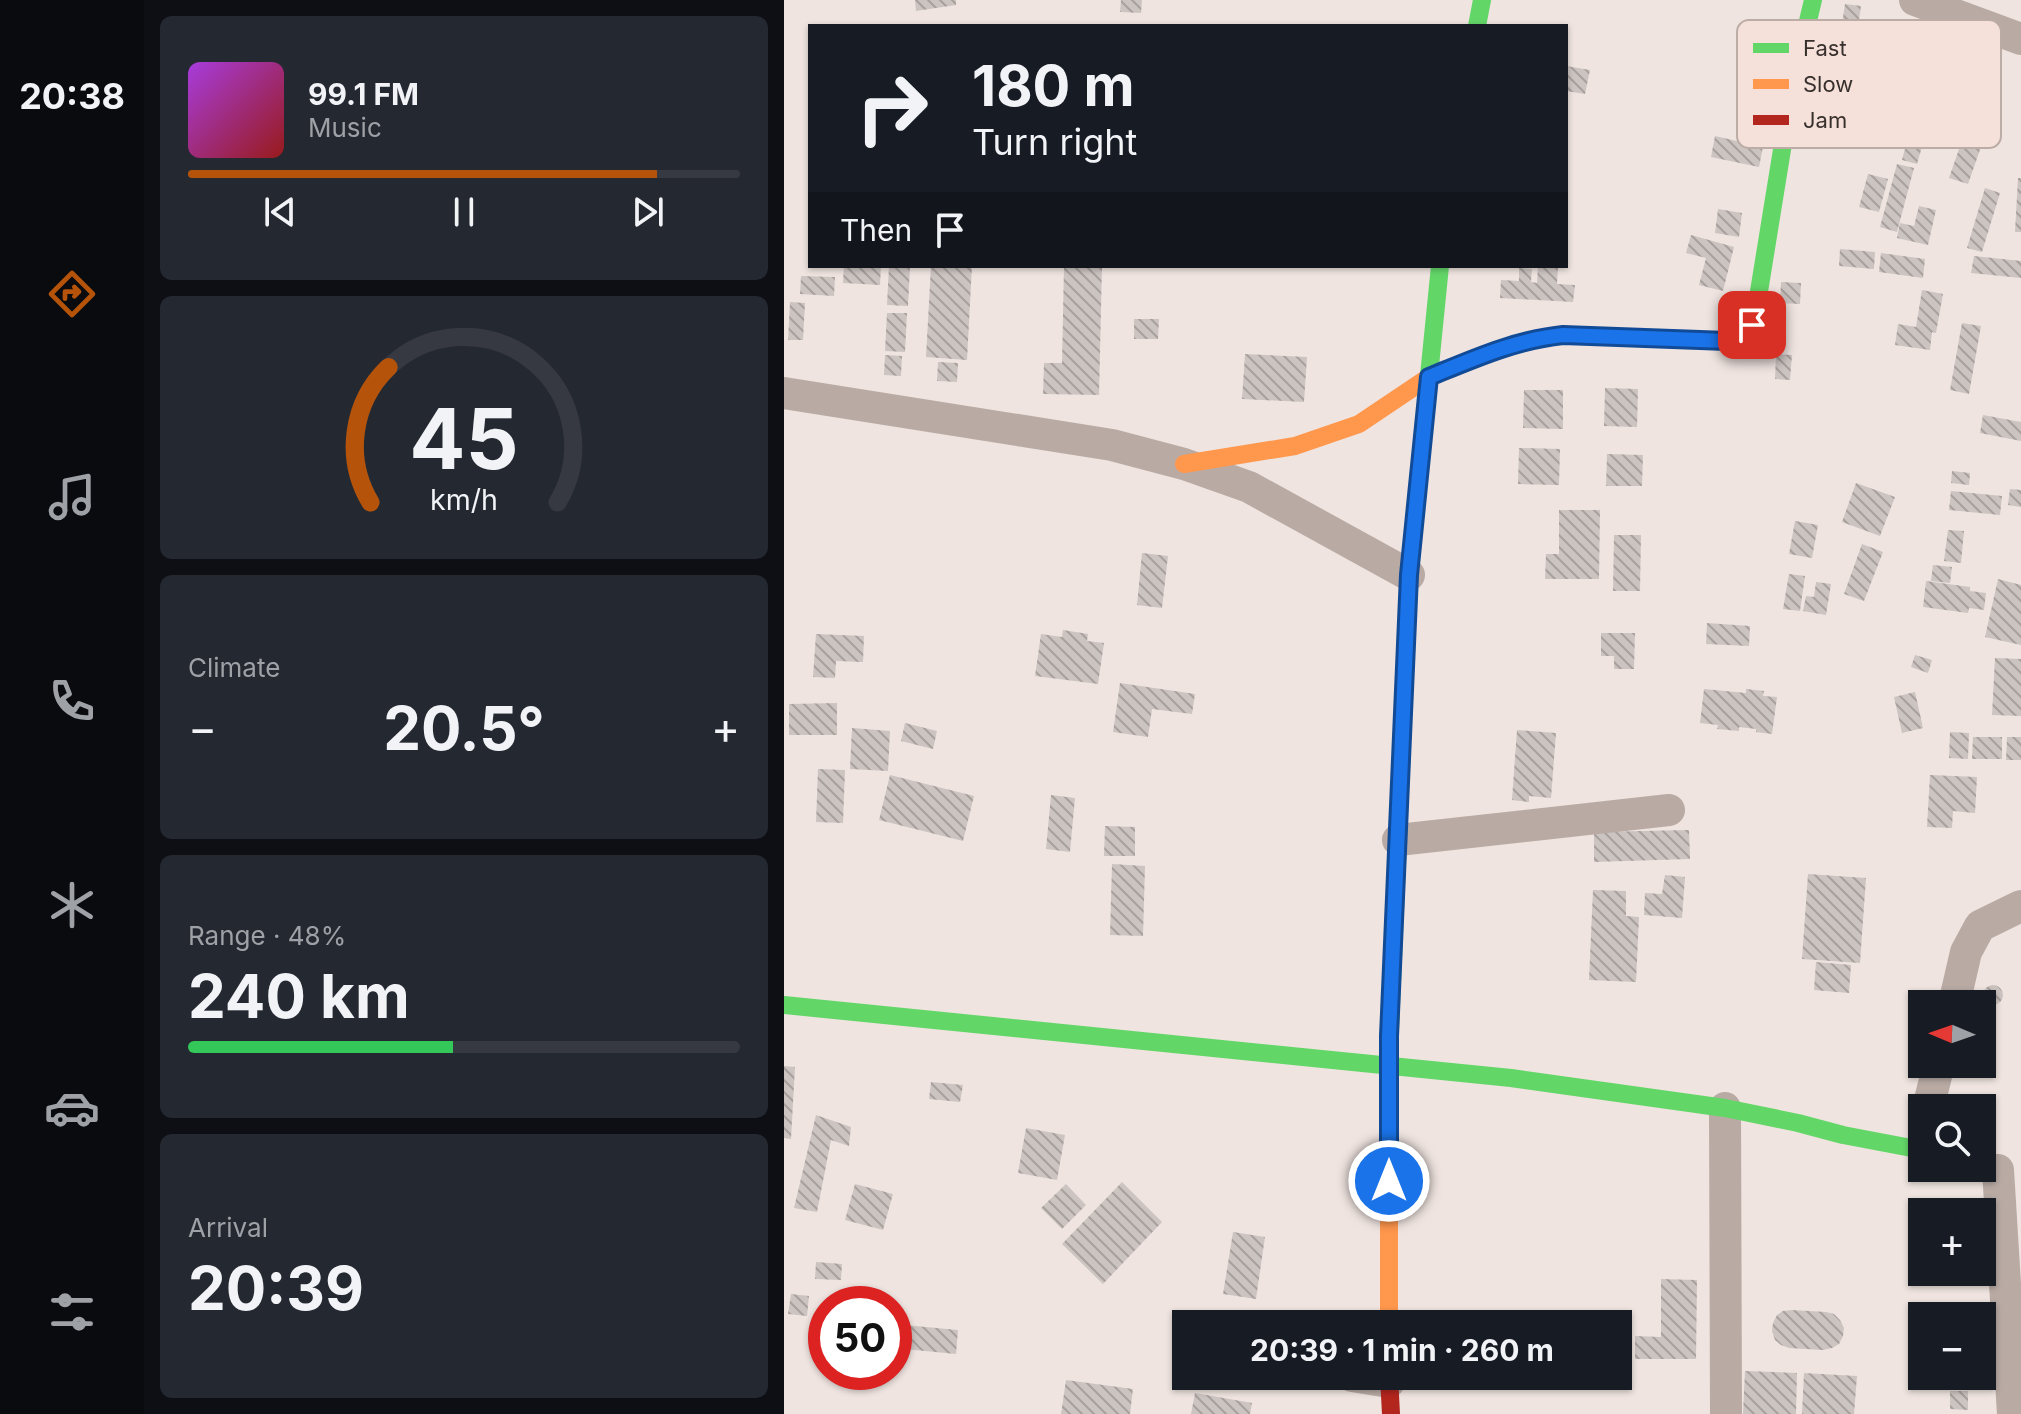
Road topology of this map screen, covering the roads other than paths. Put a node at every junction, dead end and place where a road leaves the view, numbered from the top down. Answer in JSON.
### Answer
{"nodes":[{"id":1,"x":1482,"y":0,"type":"edge"},
{"id":2,"x":1813,"y":0,"type":"edge"},
{"id":3,"x":1915,"y":0,"type":"edge"},
{"id":4,"x":1808,"y":20,"type":"edge"},
{"id":5,"x":1969,"y":20,"type":"edge"},
{"id":6,"x":1477,"y":24,"type":"edge"},
{"id":7,"x":2001,"y":32,"type":"edge"},
{"id":8,"x":2021,"y":39,"type":"edge"},
{"id":9,"x":1782,"y":148,"type":"edge"},
{"id":10,"x":1440,"y":268,"type":"edge"},
{"id":11,"x":1429,"y":377,"type":"junction"},
{"id":12,"x":784,"y":393,"type":"edge"},
{"id":13,"x":1184,"y":464,"type":"junction"},
{"id":14,"x":1409,"y":575,"type":"junction"},
{"id":15,"x":1669,"y":810,"type":"dead end"},
{"id":16,"x":1398,"y":840,"type":"junction"},
{"id":17,"x":2021,"y":906,"type":"edge"},
{"id":18,"x":1957,"y":990,"type":"edge"},
{"id":19,"x":784,"y":1005,"type":"edge"},
{"id":20,"x":1388,"y":1067,"type":"junction"},
{"id":21,"x":1725,"y":1108,"type":"junction"},
{"id":22,"x":1908,"y":1142,"type":"edge"},
{"id":23,"x":2000,"y":1172,"type":"edge"},
{"id":24,"x":1389,"y":1310,"type":"edge"},
{"id":25,"x":1726,"y":1414,"type":"edge"},
{"id":26,"x":2013,"y":1414,"type":"edge"}],
"edges":[{"from":1,"to":6,"type":"street"},
{"from":2,"to":4,"type":"street"},
{"from":3,"to":5,"type":"street"},
{"from":7,"to":8,"type":"street"},
{"from":9,"to":11,"type":"street"},
{"from":10,"to":11,"type":"street"},
{"from":11,"to":13,"type":"street"},
{"from":11,"to":14,"type":"street"},
{"from":12,"to":13,"type":"street"},
{"from":13,"to":14,"type":"street"},
{"from":14,"to":16,"type":"street"},
{"from":15,"to":16,"type":"street"},
{"from":16,"to":20,"type":"street"},
{"from":17,"to":18,"type":"street"},
{"from":19,"to":20,"type":"street"},
{"from":20,"to":21,"type":"street"},
{"from":20,"to":24,"type":"street"},
{"from":21,"to":22,"type":"street"},
{"from":21,"to":25,"type":"street"},
{"from":23,"to":26,"type":"street"}]}
